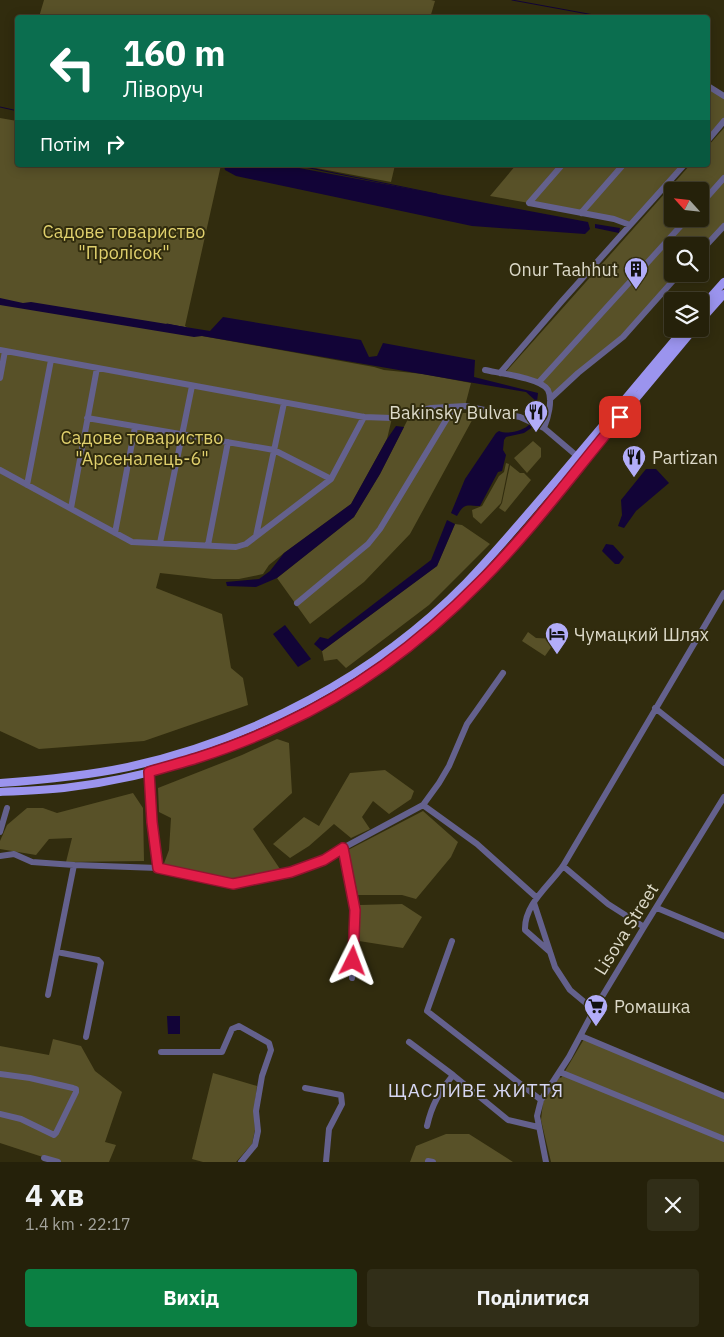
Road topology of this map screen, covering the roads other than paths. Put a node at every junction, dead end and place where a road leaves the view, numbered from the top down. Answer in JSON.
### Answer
{"nodes":[{"id":1,"x":710,"y":87,"type":"edge"},
{"id":2,"x":724,"y":96,"type":"edge"},
{"id":3,"x":724,"y":121,"type":"edge"},
{"id":4,"x":710,"y":138,"type":"edge"},
{"id":5,"x":560,"y":167,"type":"edge"},
{"id":6,"x":621,"y":167,"type":"edge"},
{"id":7,"x":682,"y":167,"type":"edge"},
{"id":8,"x":724,"y":178,"type":"edge"},
{"id":9,"x":709,"y":195,"type":"edge"},
{"id":10,"x":581,"y":213,"type":"junction"},
{"id":11,"x":630,"y":225,"type":"junction"},
{"id":12,"x":724,"y":226,"type":"edge"},
{"id":13,"x":680,"y":228,"type":"edge"},
{"id":14,"x":709,"y":242,"type":"edge"},
{"id":15,"x":672,"y":282,"type":"edge"},
{"id":16,"x":724,"y":282,"type":"edge"},
{"id":17,"x":724,"y":294,"type":"edge"},
{"id":18,"x":709,"y":299,"type":"edge"},
{"id":19,"x":709,"y":311,"type":"edge"},
{"id":20,"x":677,"y":337,"type":"edge"},
{"id":21,"x":687,"y":337,"type":"edge"},
{"id":22,"x":2,"y":351,"type":"edge"},
{"id":23,"x":51,"y":360,"type":"junction"},
{"id":24,"x":98,"y":368,"type":"junction"},
{"id":25,"x":485,"y":370,"type":"dead end"},
{"id":26,"x":500,"y":373,"type":"junction"},
{"id":27,"x":0,"y":378,"type":"edge"},
{"id":28,"x":539,"y":382,"type":"junction"},
{"id":29,"x":192,"y":386,"type":"junction"},
{"id":30,"x":550,"y":399,"type":"junction"},
{"id":31,"x":284,"y":403,"type":"junction"},
{"id":32,"x":454,"y":407,"type":"junction"},
{"id":33,"x":364,"y":417,"type":"junction"},
{"id":34,"x":87,"y":418,"type":"junction"},
{"id":35,"x":135,"y":427,"type":"junction"},
{"id":36,"x":544,"y":428,"type":"junction"},
{"id":37,"x":181,"y":434,"type":"junction"},
{"id":38,"x":228,"y":442,"type":"junction"},
{"id":39,"x":274,"y":450,"type":"junction"},
{"id":40,"x":577,"y":456,"type":"junction"},
{"id":41,"x":0,"y":470,"type":"edge"},
{"id":42,"x":330,"y":479,"type":"junction"},
{"id":43,"x":27,"y":485,"type":"junction"},
{"id":44,"x":70,"y":508,"type":"junction"},
{"id":45,"x":115,"y":533,"type":"junction"},
{"id":46,"x":256,"y":536,"type":"junction"},
{"id":47,"x":160,"y":543,"type":"junction"},
{"id":48,"x":208,"y":545,"type":"junction"},
{"id":49,"x":724,"y":593,"type":"edge"},
{"id":50,"x":297,"y":603,"type":"dead end"},
{"id":51,"x":503,"y":674,"type":"dead end"},
{"id":52,"x":655,"y":708,"type":"junction"},
{"id":53,"x":724,"y":763,"type":"edge"},
{"id":54,"x":149,"y":772,"type":"junction"},
{"id":55,"x":0,"y":783,"type":"edge"},
{"id":56,"x":0,"y":792,"type":"edge"},
{"id":57,"x":724,"y":797,"type":"edge"},
{"id":58,"x":423,"y":805,"type":"junction"},
{"id":59,"x":7,"y":808,"type":"dead end"},
{"id":60,"x":0,"y":832,"type":"edge"},
{"id":61,"x":343,"y":848,"type":"junction"},
{"id":62,"x":0,"y":856,"type":"edge"},
{"id":63,"x":74,"y":865,"type":"junction"},
{"id":64,"x":563,"y":866,"type":"junction"},
{"id":65,"x":158,"y":868,"type":"junction"},
{"id":66,"x":535,"y":899,"type":"junction"},
{"id":67,"x":657,"y":908,"type":"junction"},
{"id":68,"x":644,"y":927,"type":"junction"},
{"id":69,"x":724,"y":936,"type":"edge"},
{"id":70,"x":452,"y":941,"type":"dead end"},
{"id":71,"x":57,"y":952,"type":"junction"},
{"id":72,"x":550,"y":952,"type":"junction"},
{"id":73,"x":352,"y":978,"type":"dead end"},
{"id":74,"x":48,"y":995,"type":"dead end"},
{"id":75,"x":594,"y":1010,"type":"junction"},
{"id":76,"x":581,"y":1036,"type":"junction"},
{"id":77,"x":86,"y":1038,"type":"dead end"},
{"id":78,"x":409,"y":1042,"type":"dead end"},
{"id":79,"x":161,"y":1052,"type":"dead end"},
{"id":80,"x":560,"y":1072,"type":"junction"},
{"id":81,"x":0,"y":1074,"type":"edge"},
{"id":82,"x":452,"y":1075,"type":"junction"},
{"id":83,"x":305,"y":1088,"type":"dead end"},
{"id":84,"x":724,"y":1096,"type":"edge"},
{"id":85,"x":542,"y":1100,"type":"junction"},
{"id":86,"x":0,"y":1114,"type":"edge"},
{"id":87,"x":428,"y":1126,"type":"dead end"},
{"id":88,"x":538,"y":1127,"type":"junction"},
{"id":89,"x":724,"y":1139,"type":"edge"},
{"id":90,"x":44,"y":1158,"type":"dead end"},
{"id":91,"x":58,"y":1162,"type":"edge"},
{"id":92,"x":241,"y":1162,"type":"edge"},
{"id":93,"x":326,"y":1162,"type":"edge"},
{"id":94,"x":546,"y":1162,"type":"edge"}],
"edges":[{"from":1,"to":2,"type":"street"},
{"from":3,"to":4,"type":"street"},
{"from":5,"to":10,"type":"street"},
{"from":6,"to":10,"type":"street"},
{"from":7,"to":11,"type":"street"},
{"from":8,"to":9,"type":"street"},
{"from":10,"to":11,"type":"street"},
{"from":11,"to":26,"type":"street"},
{"from":12,"to":14,"type":"street"},
{"from":13,"to":28,"type":"street"},
{"from":15,"to":30,"type":"street"},
{"from":16,"to":18,"type":"main road"},
{"from":17,"to":19,"type":"main road"},
{"from":20,"to":40,"type":"main road"},
{"from":21,"to":54,"type":"main road"},
{"from":22,"to":23,"type":"street"},
{"from":22,"to":27,"type":"street"},
{"from":23,"to":24,"type":"street"},
{"from":23,"to":43,"type":"street"},
{"from":24,"to":29,"type":"street"},
{"from":24,"to":34,"type":"street"},
{"from":25,"to":26,"type":"street"},
{"from":26,"to":28,"type":"street"},
{"from":28,"to":30,"type":"street"},
{"from":29,"to":31,"type":"street"},
{"from":29,"to":37,"type":"street"},
{"from":30,"to":36,"type":"street"},
{"from":31,"to":33,"type":"street"},
{"from":31,"to":39,"type":"street"},
{"from":32,"to":33,"type":"street"},
{"from":32,"to":36,"type":"street"},
{"from":32,"to":50,"type":"street"},
{"from":33,"to":42,"type":"street"},
{"from":34,"to":35,"type":"street"},
{"from":34,"to":44,"type":"street"},
{"from":35,"to":37,"type":"street"},
{"from":35,"to":45,"type":"street"},
{"from":36,"to":40,"type":"street"},
{"from":37,"to":38,"type":"street"},
{"from":37,"to":47,"type":"street"},
{"from":38,"to":39,"type":"street"},
{"from":38,"to":48,"type":"street"},
{"from":39,"to":42,"type":"street"},
{"from":39,"to":46,"type":"street"},
{"from":40,"to":55,"type":"main road"},
{"from":41,"to":43,"type":"street"},
{"from":42,"to":46,"type":"street"},
{"from":43,"to":44,"type":"street"},
{"from":44,"to":45,"type":"street"},
{"from":45,"to":47,"type":"street"},
{"from":46,"to":48,"type":"street"},
{"from":47,"to":48,"type":"street"},
{"from":49,"to":52,"type":"street"},
{"from":51,"to":58,"type":"street"},
{"from":52,"to":53,"type":"street"},
{"from":52,"to":64,"type":"street"},
{"from":54,"to":56,"type":"main road"},
{"from":54,"to":65,"type":"street"},
{"from":57,"to":67,"type":"street","name":"Lisova Street"},
{"from":58,"to":61,"type":"street"},
{"from":58,"to":66,"type":"street"},
{"from":59,"to":60,"type":"street"},
{"from":61,"to":65,"type":"street"},
{"from":61,"to":73,"type":"street"},
{"from":62,"to":63,"type":"street"},
{"from":63,"to":65,"type":"street"},
{"from":63,"to":71,"type":"street"},
{"from":64,"to":66,"type":"street"},
{"from":64,"to":68,"type":"street"},
{"from":66,"to":72,"type":"street"},
{"from":66,"to":72,"type":"street"},
{"from":67,"to":68,"type":"street","name":"Lisova Street"},
{"from":67,"to":69,"type":"street"},
{"from":68,"to":75,"type":"street","name":"Lisova Street"},
{"from":70,"to":85,"type":"street"},
{"from":71,"to":74,"type":"street"},
{"from":71,"to":77,"type":"street"},
{"from":72,"to":75,"type":"street"},
{"from":75,"to":76,"type":"street","name":"Lisova Street"},
{"from":76,"to":80,"type":"street","name":"Lisova Street"},
{"from":76,"to":84,"type":"street"},
{"from":78,"to":82,"type":"street"},
{"from":79,"to":92,"type":"street"},
{"from":80,"to":85,"type":"street","name":"Lisova Street"},
{"from":80,"to":89,"type":"street"},
{"from":81,"to":86,"type":"street"},
{"from":82,"to":87,"type":"street"},
{"from":82,"to":88,"type":"street"},
{"from":83,"to":93,"type":"street"},
{"from":85,"to":88,"type":"street","name":"Lisova Street"},
{"from":88,"to":94,"type":"street","name":"Lisova Street"},
{"from":90,"to":91,"type":"street"}]}
